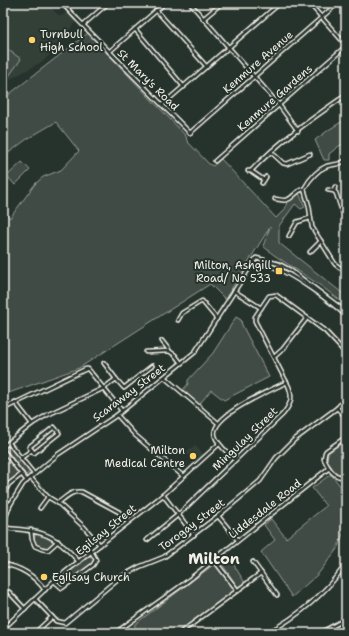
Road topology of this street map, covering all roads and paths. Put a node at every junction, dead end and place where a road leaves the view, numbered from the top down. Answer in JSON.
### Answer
{"nodes":[{"id":1,"x":62,"y":3,"type":"edge"},
{"id":2,"x":108,"y":3,"type":"edge"},
{"id":3,"x":165,"y":3,"type":"edge"},
{"id":4,"x":190,"y":3,"type":"edge"},
{"id":5,"x":222,"y":3,"type":"edge"},
{"id":6,"x":280,"y":3,"type":"edge"},
{"id":7,"x":309,"y":3,"type":"edge"},
{"id":8,"x":338,"y":3,"type":"edge"},
{"id":9,"x":156,"y":10,"type":"junction"},
{"id":10,"x":322,"y":17,"type":"junction"},
{"id":11,"x":203,"y":19,"type":"junction"},
{"id":12,"x":82,"y":25,"type":"junction"},
{"id":13,"x":135,"y":29,"type":"junction"},
{"id":14,"x":346,"y":46,"type":"edge"},
{"id":15,"x":228,"y":48,"type":"junction"},
{"id":16,"x":109,"y":52,"type":"junction"},
{"id":17,"x":207,"y":67,"type":"junction"},
{"id":18,"x":254,"y":77,"type":"junction"},
{"id":19,"x":184,"y":87,"type":"junction"},
{"id":20,"x":346,"y":95,"type":"edge"},
{"id":21,"x":279,"y":105,"type":"junction"},
{"id":22,"x":162,"y":106,"type":"junction"},
{"id":23,"x":298,"y":131,"type":"junction"},
{"id":24,"x":190,"y":133,"type":"joint"},
{"id":25,"x":271,"y":152,"type":"junction"},
{"id":26,"x":309,"y":154,"type":"dead end"},
{"id":27,"x":215,"y":162,"type":"dead end"},
{"id":28,"x":345,"y":163,"type":"edge"},
{"id":29,"x":264,"y":180,"type":"dead end"},
{"id":30,"x":335,"y":187,"type":"dead end"},
{"id":31,"x":304,"y":189,"type":"junction"},
{"id":32,"x":328,"y":190,"type":"dead end"},
{"id":33,"x":334,"y":191,"type":"junction"},
{"id":34,"x":275,"y":199,"type":"dead end"},
{"id":35,"x":346,"y":215,"type":"edge"},
{"id":36,"x":310,"y":218,"type":"junction"},
{"id":37,"x":289,"y":236,"type":"dead end"},
{"id":38,"x":321,"y":241,"type":"junction"},
{"id":39,"x":310,"y":252,"type":"dead end"},
{"id":40,"x":252,"y":264,"type":"junction"},
{"id":41,"x":346,"y":269,"type":"edge"},
{"id":42,"x":234,"y":291,"type":"junction"},
{"id":43,"x":260,"y":308,"type":"junction"},
{"id":44,"x":346,"y":312,"type":"edge"},
{"id":45,"x":212,"y":314,"type":"junction"},
{"id":46,"x":208,"y":316,"type":"dead end"},
{"id":47,"x":346,"y":316,"type":"edge"},
{"id":48,"x":307,"y":318,"type":"junction"},
{"id":49,"x":217,"y":319,"type":"junction"},
{"id":50,"x":178,"y":320,"type":"dead end"},
{"id":51,"x":162,"y":341,"type":"dead end"},
{"id":52,"x":346,"y":344,"type":"edge"},
{"id":53,"x":341,"y":348,"type":"junction"},
{"id":54,"x":169,"y":351,"type":"junction"},
{"id":55,"x":146,"y":352,"type":"dead end"},
{"id":56,"x":346,"y":355,"type":"edge"},
{"id":57,"x":274,"y":357,"type":"junction"},
{"id":58,"x":104,"y":363,"type":"dead end"},
{"id":59,"x":181,"y":363,"type":"junction"},
{"id":60,"x":152,"y":366,"type":"dead end"},
{"id":61,"x":164,"y":377,"type":"junction"},
{"id":62,"x":116,"y":379,"type":"junction"},
{"id":63,"x":287,"y":382,"type":"junction"},
{"id":64,"x":104,"y":388,"type":"junction"},
{"id":65,"x":346,"y":398,"type":"edge"},
{"id":66,"x":15,"y":402,"type":"junction"},
{"id":67,"x":336,"y":408,"type":"junction"},
{"id":68,"x":3,"y":409,"type":"edge"},
{"id":69,"x":122,"y":411,"type":"junction"},
{"id":70,"x":117,"y":415,"type":"junction"},
{"id":71,"x":346,"y":421,"type":"edge"},
{"id":72,"x":218,"y":423,"type":"junction"},
{"id":73,"x":32,"y":424,"type":"junction"},
{"id":74,"x":346,"y":437,"type":"edge"},
{"id":75,"x":9,"y":442,"type":"junction"},
{"id":76,"x":219,"y":444,"type":"junction"},
{"id":77,"x":3,"y":449,"type":"edge"},
{"id":78,"x":32,"y":450,"type":"junction"},
{"id":79,"x":21,"y":458,"type":"junction"},
{"id":80,"x":235,"y":460,"type":"junction"},
{"id":81,"x":329,"y":468,"type":"junction"},
{"id":82,"x":22,"y":474,"type":"junction"},
{"id":83,"x":34,"y":474,"type":"junction"},
{"id":84,"x":183,"y":476,"type":"junction"},
{"id":85,"x":346,"y":476,"type":"edge"},
{"id":86,"x":30,"y":477,"type":"junction"},
{"id":87,"x":27,"y":480,"type":"junction"},
{"id":88,"x":3,"y":494,"type":"edge"},
{"id":89,"x":163,"y":495,"type":"junction"},
{"id":90,"x":48,"y":497,"type":"junction"},
{"id":91,"x":3,"y":501,"type":"edge"},
{"id":92,"x":58,"y":503,"type":"junction"},
{"id":93,"x":10,"y":505,"type":"junction"},
{"id":94,"x":40,"y":508,"type":"dead end"},
{"id":95,"x":179,"y":514,"type":"junction"},
{"id":96,"x":4,"y":516,"type":"edge"},
{"id":97,"x":218,"y":516,"type":"junction"},
{"id":98,"x":128,"y":522,"type":"junction"},
{"id":99,"x":5,"y":528,"type":"junction"},
{"id":100,"x":31,"y":530,"type":"junction"},
{"id":101,"x":194,"y":534,"type":"junction"},
{"id":102,"x":147,"y":540,"type":"dead end"},
{"id":103,"x":238,"y":540,"type":"junction"},
{"id":104,"x":58,"y":541,"type":"junction"},
{"id":105,"x":100,"y":545,"type":"junction"},
{"id":106,"x":3,"y":546,"type":"edge"},
{"id":107,"x":91,"y":551,"type":"junction"},
{"id":108,"x":214,"y":560,"type":"junction"},
{"id":109,"x":79,"y":562,"type":"junction"},
{"id":110,"x":253,"y":562,"type":"dead end"},
{"id":111,"x":3,"y":564,"type":"edge"},
{"id":112,"x":346,"y":564,"type":"edge"},
{"id":113,"x":261,"y":574,"type":"junction"},
{"id":114,"x":54,"y":581,"type":"junction"},
{"id":115,"x":45,"y":590,"type":"junction"},
{"id":116,"x":238,"y":591,"type":"junction"},
{"id":117,"x":9,"y":592,"type":"dead end"},
{"id":118,"x":277,"y":595,"type":"dead end"},
{"id":119,"x":35,"y":600,"type":"junction"},
{"id":120,"x":25,"y":609,"type":"junction"},
{"id":121,"x":52,"y":617,"type":"junction"},
{"id":122,"x":346,"y":619,"type":"edge"},
{"id":123,"x":3,"y":630,"type":"edge"},
{"id":124,"x":37,"y":631,"type":"dead end"},
{"id":125,"x":5,"y":633,"type":"edge"},
{"id":126,"x":114,"y":633,"type":"edge"},
{"id":127,"x":180,"y":633,"type":"edge"},
{"id":128,"x":267,"y":633,"type":"edge"},
{"id":129,"x":320,"y":633,"type":"edge"}],
"edges":[{"from":1,"to":12,"type":"street","name":"St Mary's Road"},
{"from":2,"to":12,"type":"street"},
{"from":3,"to":9,"type":"street"},
{"from":4,"to":11,"type":"street"},
{"from":5,"to":11,"type":"street"},
{"from":6,"to":15,"type":"street"},
{"from":7,"to":10,"type":"street"},
{"from":8,"to":10,"type":"street","name":"Kenmure Avenue"},
{"from":9,"to":13,"type":"street"},
{"from":9,"to":17,"type":"street"},
{"from":10,"to":14,"type":"street"},
{"from":10,"to":18,"type":"street","name":"Kenmure Avenue"},
{"from":11,"to":15,"type":"street"},
{"from":12,"to":16,"type":"street","name":"St Mary's Road"},
{"from":13,"to":16,"type":"street"},
{"from":13,"to":19,"type":"street"},
{"from":14,"to":21,"type":"street","name":"Kenmure Gardens"},
{"from":15,"to":17,"type":"street"},
{"from":15,"to":18,"type":"street"},
{"from":16,"to":22,"type":"street","name":"St Mary's Road"},
{"from":17,"to":19,"type":"street"},
{"from":18,"to":21,"type":"street"},
{"from":18,"to":24,"type":"street","name":"Kenmure Avenue"},
{"from":19,"to":22,"type":"street"},
{"from":20,"to":23,"type":"street"},
{"from":21,"to":23,"type":"street"},
{"from":21,"to":27,"type":"street","name":"Kenmure Gardens"},
{"from":22,"to":24,"type":"street","name":"St Mary's Road"},
{"from":23,"to":25,"type":"street"},
{"from":25,"to":26,"type":"street"},
{"from":25,"to":29,"type":"street"},
{"from":28,"to":31,"type":"street"},
{"from":30,"to":33,"type":"street"},
{"from":31,"to":34,"type":"street"},
{"from":31,"to":36,"type":"street"},
{"from":32,"to":33,"type":"street"},
{"from":33,"to":35,"type":"street"},
{"from":36,"to":37,"type":"street"},
{"from":36,"to":38,"type":"street"},
{"from":38,"to":39,"type":"street"},
{"from":38,"to":41,"type":"street"},
{"from":40,"to":42,"type":"street","name":"Scaraway Street"},
{"from":40,"to":44,"type":"street"},
{"from":40,"to":47,"type":"street"},
{"from":42,"to":43,"type":"street"},
{"from":42,"to":49,"type":"street","name":"Scaraway Street"},
{"from":43,"to":48,"type":"street"},
{"from":43,"to":57,"type":"street","name":"Mingulay Street"},
{"from":45,"to":46,"type":"street"},
{"from":45,"to":49,"type":"street"},
{"from":45,"to":50,"type":"street"},
{"from":48,"to":53,"type":"street"},
{"from":48,"to":57,"type":"street"},
{"from":49,"to":59,"type":"street","name":"Scaraway Street"},
{"from":51,"to":54,"type":"street"},
{"from":52,"to":53,"type":"street"},
{"from":53,"to":56,"type":"street"},
{"from":54,"to":55,"type":"street"},
{"from":54,"to":59,"type":"street"},
{"from":57,"to":63,"type":"street","name":"Mingulay Street"},
{"from":58,"to":62,"type":"street"},
{"from":59,"to":61,"type":"street","name":"Scaraway Street"},
{"from":60,"to":62,"type":"street"},
{"from":61,"to":69,"type":"street","name":"Scaraway Street"},
{"from":61,"to":72,"type":"street"},
{"from":62,"to":64,"type":"street"},
{"from":63,"to":72,"type":"street"},
{"from":63,"to":80,"type":"street","name":"Mingulay Street"},
{"from":64,"to":66,"type":"street"},
{"from":64,"to":69,"type":"street"},
{"from":64,"to":73,"type":"street"},
{"from":65,"to":67,"type":"street","name":"Torogay Street"},
{"from":66,"to":68,"type":"street"},
{"from":66,"to":73,"type":"street"},
{"from":67,"to":71,"type":"street"},
{"from":67,"to":97,"type":"street","name":"Torogay Street"},
{"from":69,"to":70,"type":"street","name":"Scaraway Street"},
{"from":70,"to":83,"type":"street","name":"Scaraway Street"},
{"from":70,"to":84,"type":"street"},
{"from":72,"to":76,"type":"street"},
{"from":73,"to":75,"type":"street"},
{"from":74,"to":81,"type":"street"},
{"from":75,"to":77,"type":"street"},
{"from":75,"to":79,"type":"street"},
{"from":76,"to":80,"type":"street"},
{"from":76,"to":84,"type":"street","name":"Egilsay Street"},
{"from":77,"to":82,"type":"street"},
{"from":78,"to":78,"type":"street"},
{"from":78,"to":79,"type":"street"},
{"from":79,"to":83,"type":"street"},
{"from":80,"to":95,"type":"street","name":"Mingulay Street"},
{"from":81,"to":85,"type":"street"},
{"from":81,"to":103,"type":"street","name":"Liddesdale Road"},
{"from":82,"to":87,"type":"street"},
{"from":82,"to":88,"type":"street"},
{"from":83,"to":86,"type":"street","name":"Scaraway Street"},
{"from":84,"to":89,"type":"street","name":"Egilsay Street"},
{"from":86,"to":87,"type":"street","name":"Scaraway Street"},
{"from":86,"to":90,"type":"street"},
{"from":87,"to":93,"type":"street","name":"Scaraway Street"},
{"from":89,"to":95,"type":"street"},
{"from":89,"to":98,"type":"street","name":"Egilsay Street"},
{"from":90,"to":92,"type":"street"},
{"from":90,"to":94,"type":"street"},
{"from":91,"to":93,"type":"street"},
{"from":92,"to":98,"type":"street"},
{"from":92,"to":105,"type":"street"},
{"from":93,"to":96,"type":"street","name":"Scaraway Street"},
{"from":95,"to":101,"type":"street"},
{"from":95,"to":102,"type":"street","name":"Mingulay Street"},
{"from":96,"to":99,"type":"street","name":"Scaraway Street"},
{"from":97,"to":101,"type":"street","name":"Torogay Street"},
{"from":97,"to":103,"type":"street"},
{"from":98,"to":105,"type":"street","name":"Egilsay Street"},
{"from":99,"to":100,"type":"street"},
{"from":99,"to":106,"type":"street","name":"Scaraway Street"},
{"from":100,"to":104,"type":"street"},
{"from":100,"to":104,"type":"street"},
{"from":101,"to":121,"type":"street","name":"Torogay Street"},
{"from":103,"to":108,"type":"street","name":"Liddesdale Road"},
{"from":104,"to":109,"type":"street"},
{"from":105,"to":107,"type":"street","name":"Egilsay Street"},
{"from":107,"to":109,"type":"street","name":"Egilsay Street"},
{"from":107,"to":114,"type":"street"},
{"from":108,"to":116,"type":"street"},
{"from":108,"to":126,"type":"street","name":"Liddesdale Road"},
{"from":109,"to":114,"type":"street","name":"Egilsay Street"},
{"from":110,"to":113,"type":"street"},
{"from":111,"to":115,"type":"street"},
{"from":112,"to":128,"type":"street"},
{"from":113,"to":116,"type":"street"},
{"from":113,"to":118,"type":"street"},
{"from":114,"to":115,"type":"street","name":"Egilsay Street"},
{"from":115,"to":119,"type":"street","name":"Egilsay Street"},
{"from":116,"to":127,"type":"street"},
{"from":117,"to":120,"type":"street"},
{"from":119,"to":120,"type":"street","name":"Egilsay Street"},
{"from":119,"to":121,"type":"street"},
{"from":120,"to":123,"type":"street","name":"Egilsay Street"},
{"from":121,"to":124,"type":"street"},
{"from":122,"to":129,"type":"street"},
{"from":123,"to":125,"type":"street"}]}
